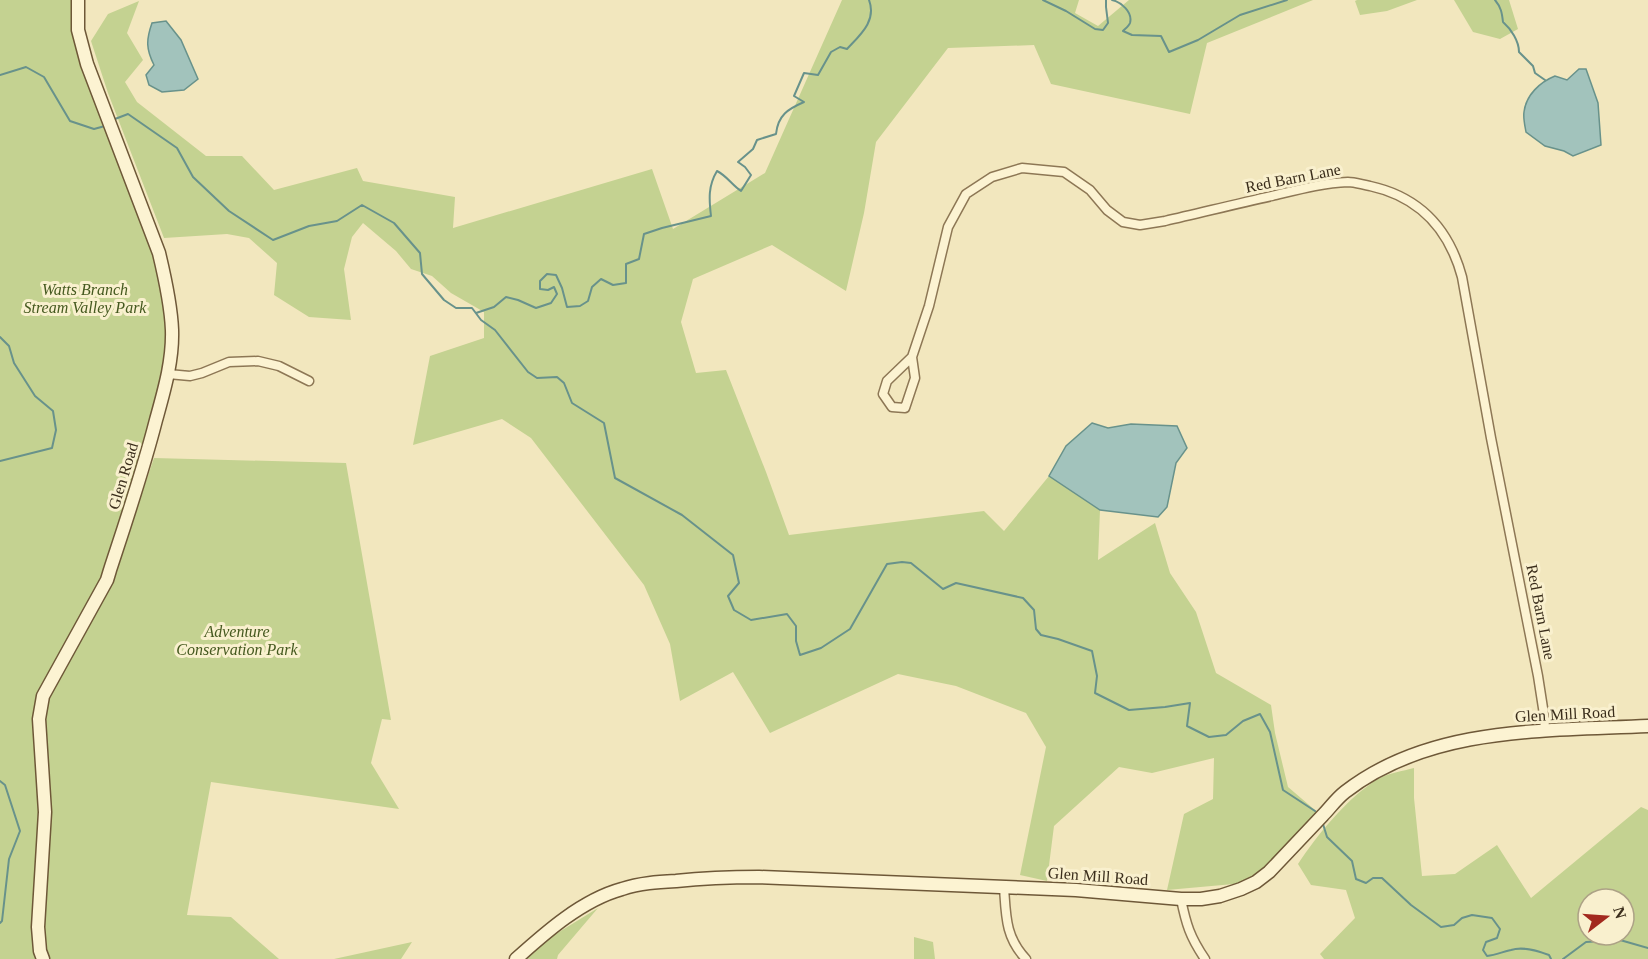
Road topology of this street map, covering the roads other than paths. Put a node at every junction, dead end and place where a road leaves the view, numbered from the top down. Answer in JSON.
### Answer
{"nodes":[{"id":1,"x":78,"y":0,"type":"edge"},
{"id":2,"x":912,"y":357,"type":"junction"},
{"id":3,"x":168,"y":374,"type":"junction"},
{"id":4,"x":309,"y":381,"type":"dead end"},
{"id":5,"x":1648,"y":726,"type":"edge"},
{"id":6,"x":1544,"y":731,"type":"junction"},
{"id":7,"x":1004,"y":887,"type":"junction"},
{"id":8,"x":1181,"y":899,"type":"junction"},
{"id":9,"x":43,"y":959,"type":"edge"},
{"id":10,"x":516,"y":959,"type":"edge"},
{"id":11,"x":1026,"y":959,"type":"edge"},
{"id":12,"x":1205,"y":959,"type":"edge"}],
"edges":[{"from":1,"to":3,"type":"main road","name":"Glen Road"},
{"from":2,"to":2,"type":"street","name":"Red Barn Lane"},
{"from":2,"to":6,"type":"street","name":"Red Barn Lane"},
{"from":3,"to":4,"type":"street"},
{"from":3,"to":9,"type":"main road","name":"Glen Road"},
{"from":5,"to":6,"type":"main road","name":"Glen Mill Road"},
{"from":6,"to":8,"type":"main road","name":"Glen Mill Road"},
{"from":7,"to":8,"type":"main road","name":"Glen Mill Road"},
{"from":7,"to":10,"type":"main road","name":"Glen Mill Road"},
{"from":7,"to":11,"type":"street"},
{"from":8,"to":12,"type":"street"}]}
